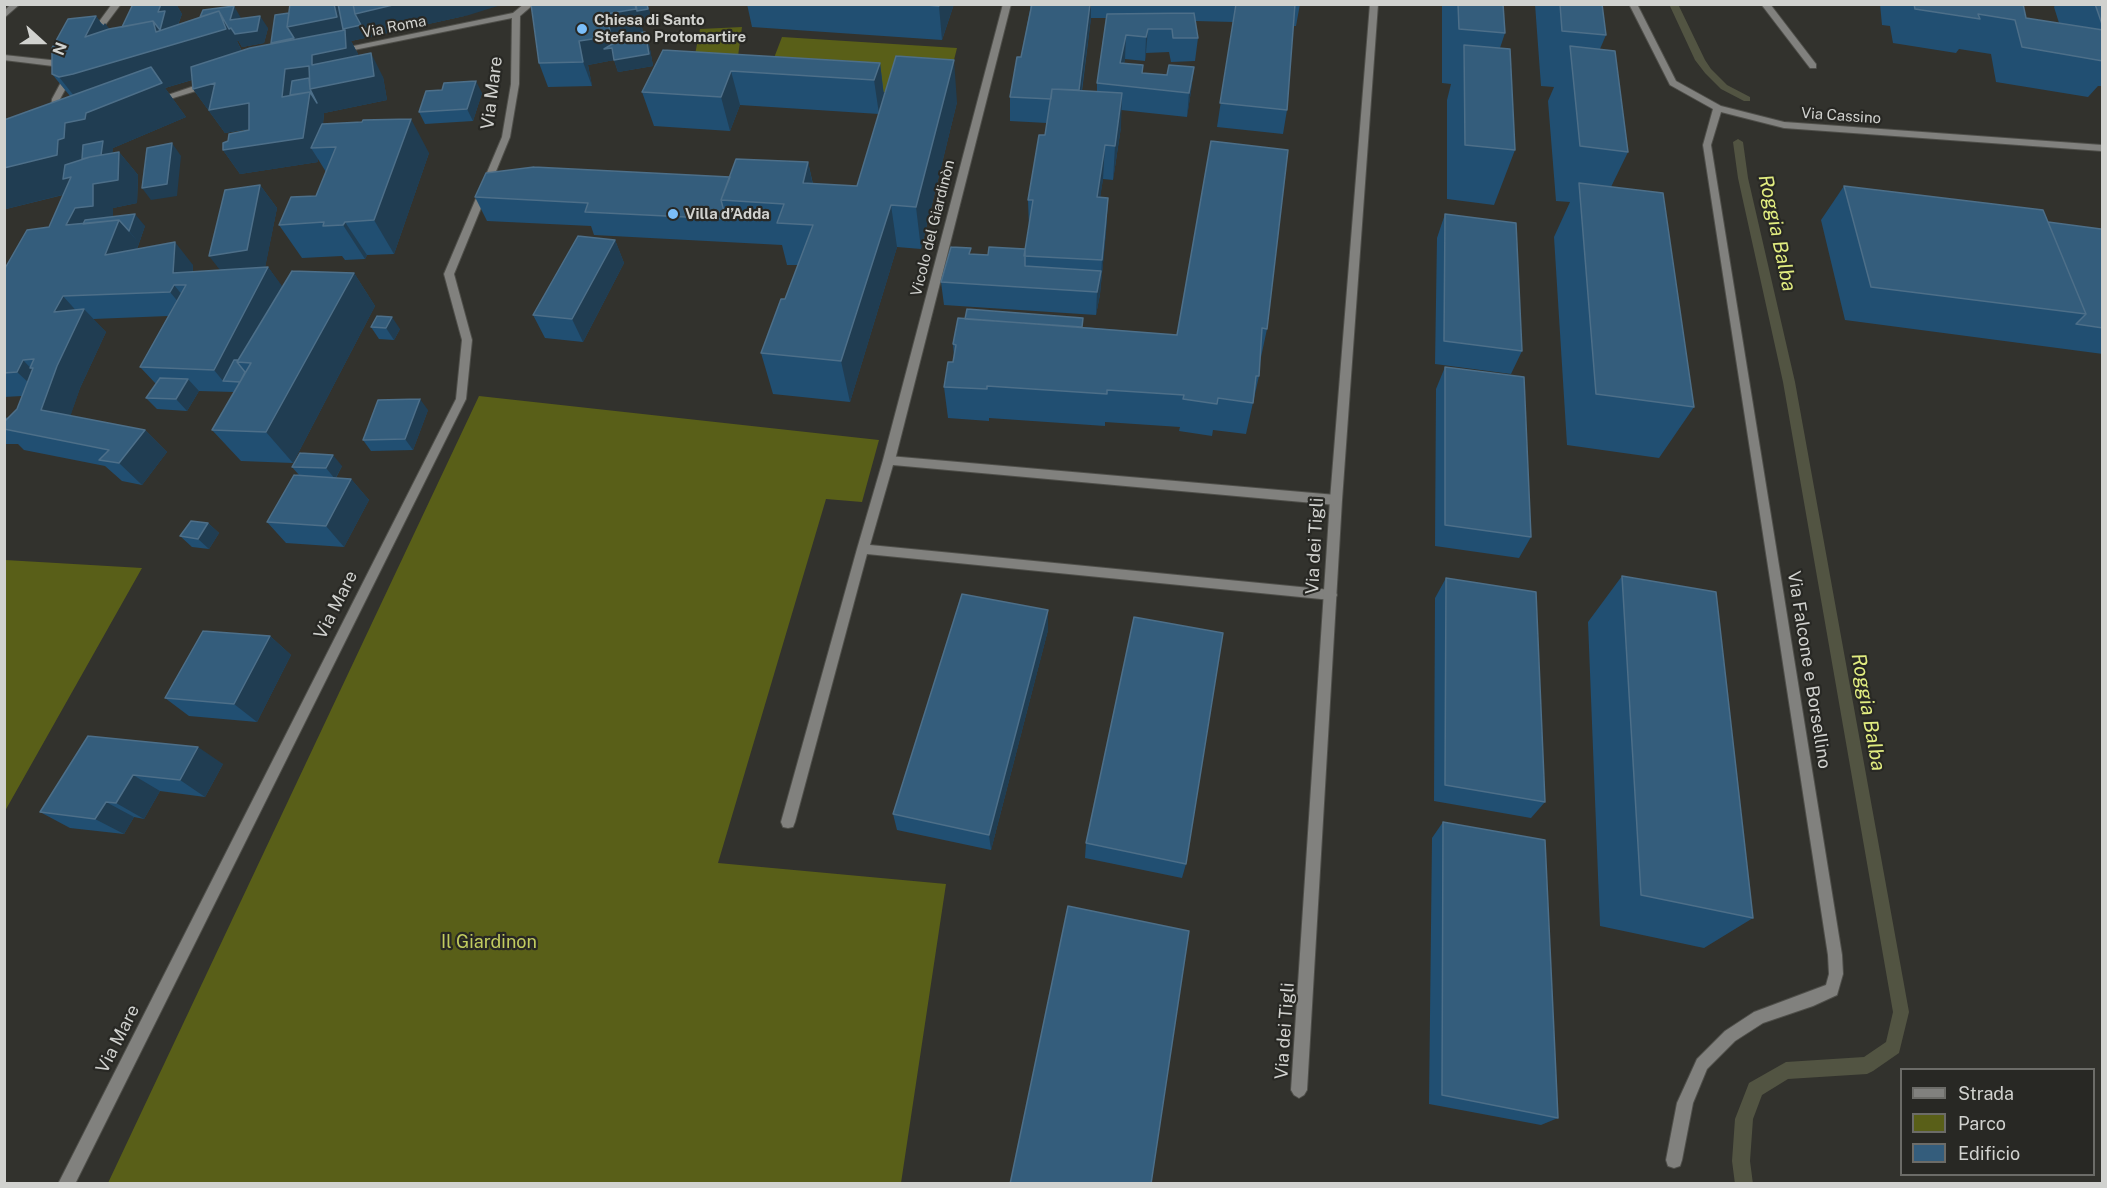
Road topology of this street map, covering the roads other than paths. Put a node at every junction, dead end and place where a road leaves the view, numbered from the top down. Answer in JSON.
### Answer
{"nodes":[{"id":1,"x":16,"y":4,"type":"edge"},
{"id":2,"x":117,"y":4,"type":"edge"},
{"id":3,"x":530,"y":4,"type":"edge"},
{"id":4,"x":1006,"y":4,"type":"edge"},
{"id":5,"x":1374,"y":4,"type":"edge"},
{"id":6,"x":1633,"y":4,"type":"edge"},
{"id":7,"x":1765,"y":4,"type":"edge"},
{"id":8,"x":516,"y":15,"type":"junction"},
{"id":9,"x":4,"y":16,"type":"edge"},
{"id":10,"x":87,"y":42,"type":"edge"},
{"id":11,"x":328,"y":54,"type":"edge"},
{"id":12,"x":4,"y":57,"type":"edge"},
{"id":13,"x":1813,"y":66,"type":"dead end"},
{"id":14,"x":218,"y":82,"type":"edge"},
{"id":15,"x":151,"y":103,"type":"edge"},
{"id":16,"x":1718,"y":108,"type":"junction"},
{"id":17,"x":51,"y":128,"type":"edge"},
{"id":18,"x":2103,"y":148,"type":"edge"},
{"id":19,"x":889,"y":460,"type":"junction"},
{"id":20,"x":1336,"y":500,"type":"junction"},
{"id":21,"x":863,"y":549,"type":"junction"},
{"id":22,"x":1331,"y":595,"type":"junction"},
{"id":23,"x":788,"y":822,"type":"dead end"},
{"id":24,"x":1299,"y":1090,"type":"dead end"},
{"id":25,"x":1674,"y":1160,"type":"dead end"},
{"id":26,"x":66,"y":1184,"type":"edge"}],
"edges":[{"from":1,"to":9,"type":"street"},
{"from":2,"to":10,"type":"street"},
{"from":3,"to":8,"type":"street"},
{"from":4,"to":19,"type":"street","name":"Vicolo del Giardinòn"},
{"from":5,"to":20,"type":"street","name":"Via dei Tigli"},
{"from":6,"to":16,"type":"street","name":"Via Cassino"},
{"from":7,"to":13,"type":"street"},
{"from":8,"to":11,"type":"street","name":"Via Roma"},
{"from":8,"to":26,"type":"street","name":"Via Mare"},
{"from":12,"to":17,"type":"street"},
{"from":14,"to":15,"type":"street"},
{"from":16,"to":18,"type":"street","name":"Via Cassino"},
{"from":16,"to":25,"type":"street","name":"Via Falcone e Borsellino"},
{"from":19,"to":20,"type":"street"},
{"from":19,"to":21,"type":"street","name":"Vicolo del Giardinòn"},
{"from":20,"to":22,"type":"street","name":"Via dei Tigli"},
{"from":21,"to":22,"type":"street"},
{"from":21,"to":23,"type":"street","name":"Vicolo del Giardinòn"},
{"from":22,"to":24,"type":"street","name":"Via dei Tigli"}]}
